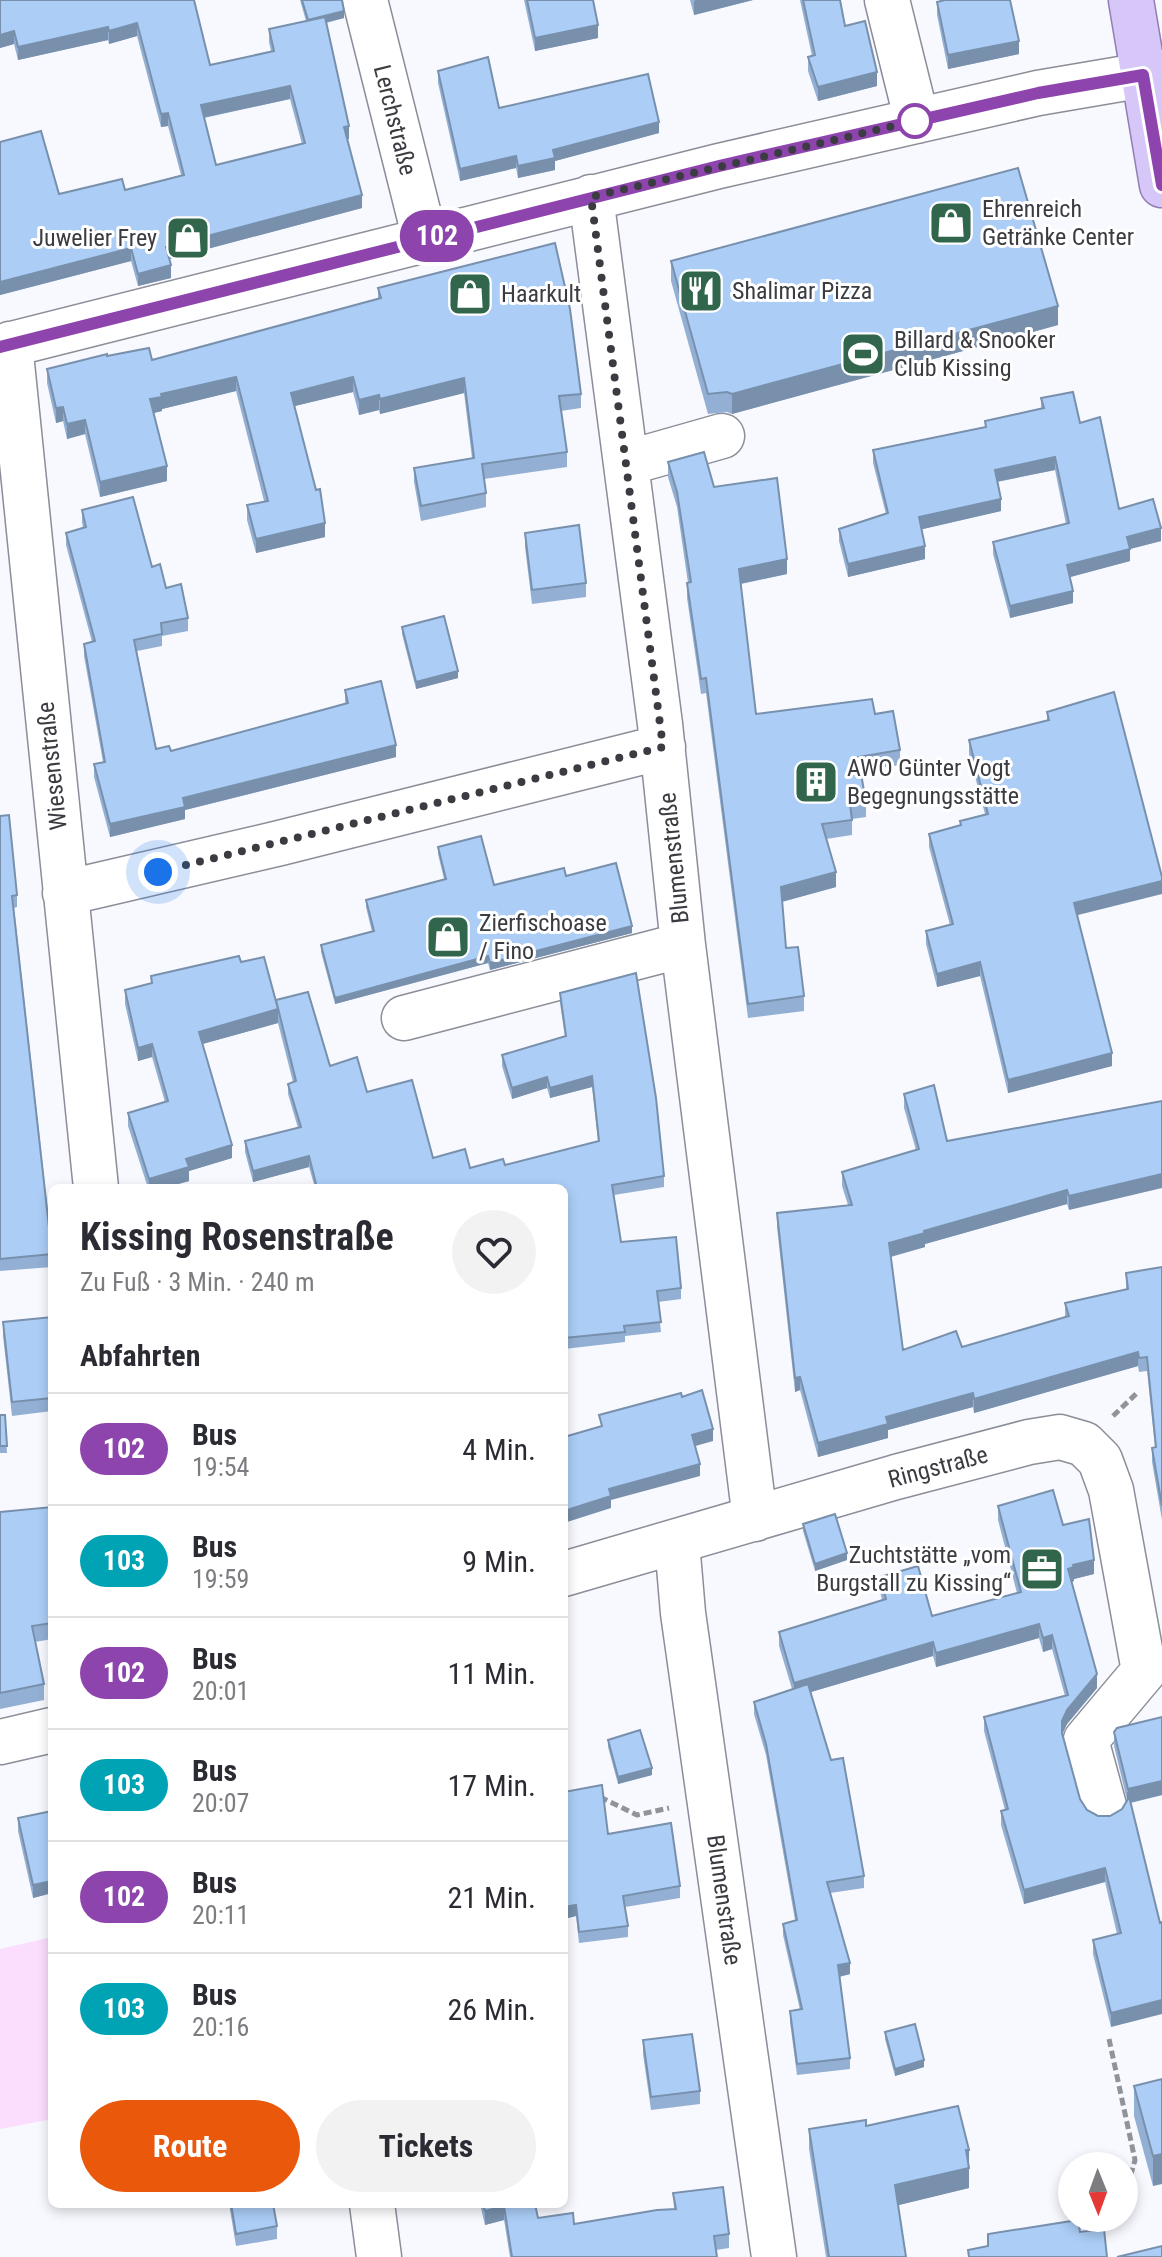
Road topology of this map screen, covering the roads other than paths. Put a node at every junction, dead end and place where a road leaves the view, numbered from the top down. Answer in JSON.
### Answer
{"nodes":[{"id":1,"x":365,"y":0,"type":"edge"},
{"id":2,"x":887,"y":0,"type":"edge"},
{"id":3,"x":1131,"y":0,"type":"edge"},
{"id":4,"x":1153,"y":74,"type":"edge"},
{"id":5,"x":917,"y":121,"type":"junction"},
{"id":6,"x":1162,"y":185,"type":"edge"},
{"id":7,"x":591,"y":197,"type":"junction"},
{"id":8,"x":425,"y":239,"type":"junction"},
{"id":9,"x":5,"y":345,"type":"edge"},
{"id":10,"x":722,"y":436,"type":"dead end"},
{"id":11,"x":627,"y":463,"type":"junction"},
{"id":12,"x":663,"y":747,"type":"junction"},
{"id":13,"x":65,"y":893,"type":"junction"},
{"id":14,"x":683,"y":945,"type":"junction"},
{"id":15,"x":404,"y":1018,"type":"dead end"},
{"id":16,"x":96,"y":1184,"type":"edge"},
{"id":17,"x":755,"y":1519,"type":"junction"},
{"id":18,"x":677,"y":1543,"type":"junction"},
{"id":19,"x":568,"y":1573,"type":"edge"},
{"id":20,"x":48,"y":1731,"type":"edge"},
{"id":21,"x":0,"y":1742,"type":"edge"},
{"id":22,"x":1104,"y":1806,"type":"dead end"},
{"id":23,"x":373,"y":2208,"type":"edge"},
{"id":24,"x":379,"y":2257,"type":"edge"},
{"id":25,"x":774,"y":2257,"type":"edge"}],
"edges":[{"from":1,"to":8,"type":"street","name":"Lerchstraße"},
{"from":2,"to":5,"type":"street"},
{"from":3,"to":4,"type":"main road"},
{"from":4,"to":5,"type":"street"},
{"from":4,"to":6,"type":"main road"},
{"from":5,"to":7,"type":"street"},
{"from":7,"to":8,"type":"street"},
{"from":7,"to":11,"type":"street","name":"Blumenstraße"},
{"from":8,"to":9,"type":"street"},
{"from":9,"to":13,"type":"street","name":"Wiesenstraße"},
{"from":10,"to":11,"type":"street"},
{"from":11,"to":12,"type":"street","name":"Blumenstraße"},
{"from":12,"to":13,"type":"street"},
{"from":12,"to":14,"type":"street","name":"Blumenstraße"},
{"from":13,"to":16,"type":"street","name":"Wiesenstraße"},
{"from":14,"to":15,"type":"street"},
{"from":14,"to":17,"type":"street","name":"Blumenstraße"},
{"from":17,"to":18,"type":"street","name":"Ringstraße"},
{"from":17,"to":22,"type":"street","name":"Ringstraße"},
{"from":18,"to":19,"type":"street","name":"Ringstraße"},
{"from":18,"to":25,"type":"street","name":"Blumenstraße"},
{"from":20,"to":21,"type":"street"},
{"from":23,"to":24,"type":"street"}]}
